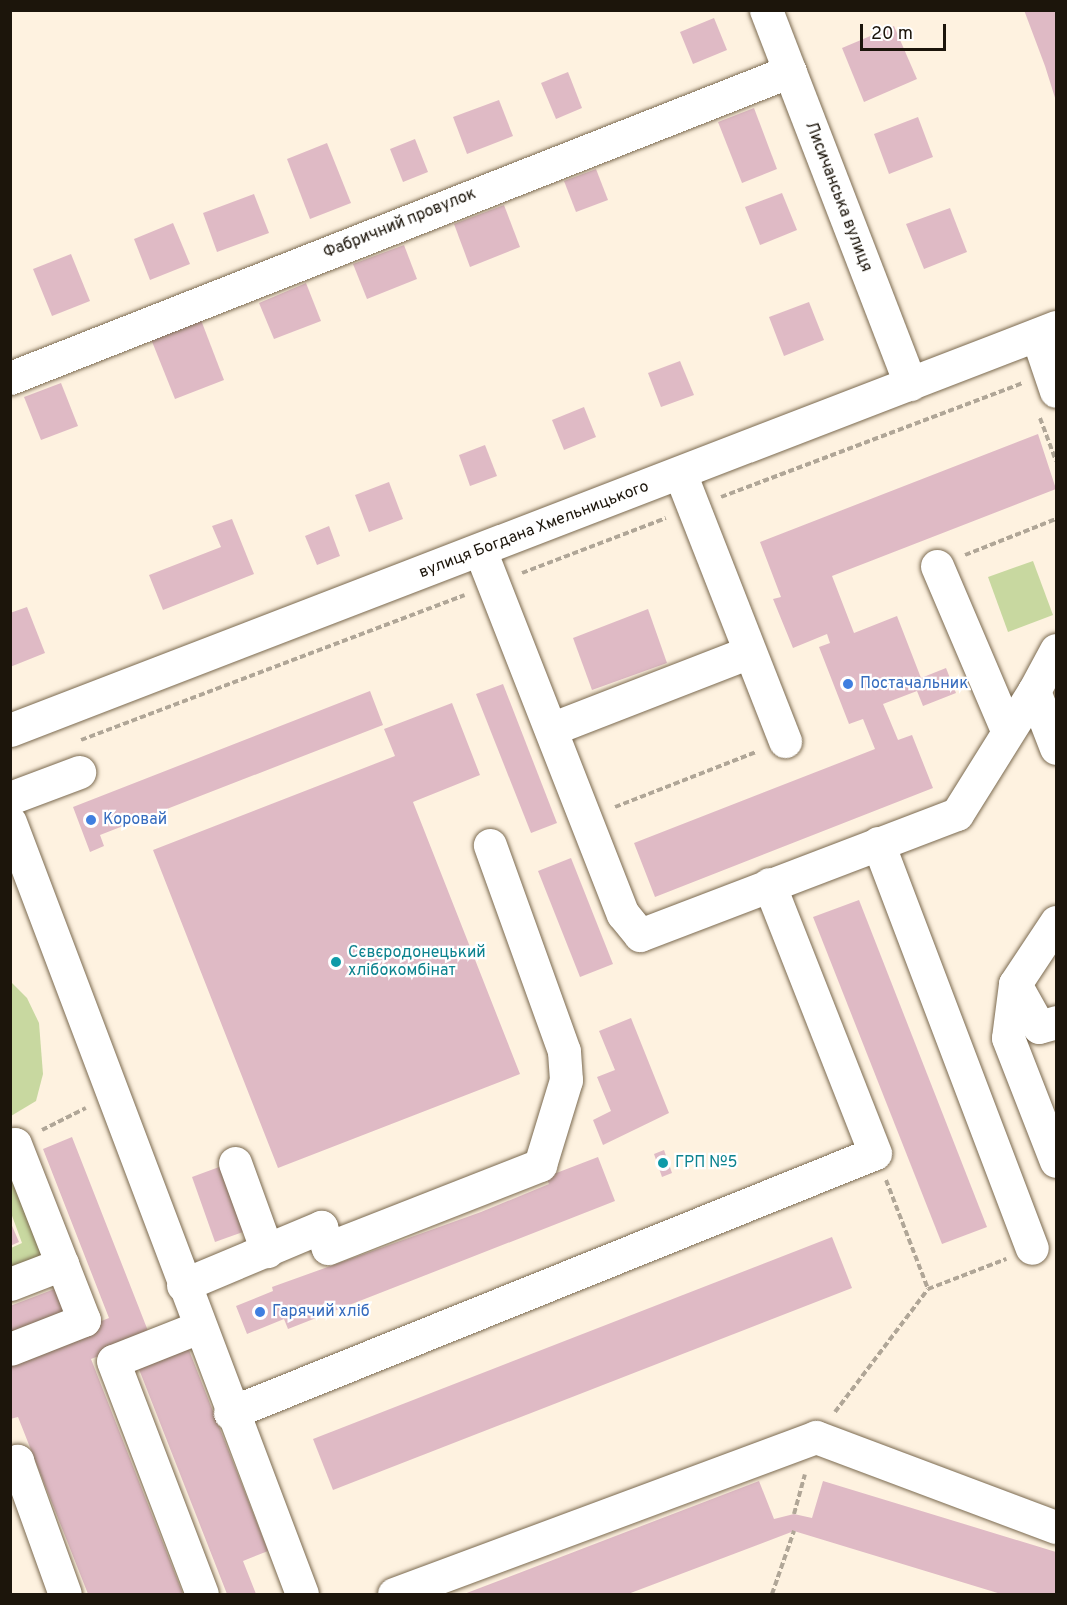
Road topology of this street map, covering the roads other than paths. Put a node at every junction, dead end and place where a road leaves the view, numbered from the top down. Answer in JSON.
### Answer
{"nodes":[{"id":1,"x":766,"y":10,"type":"edge"},
{"id":2,"x":790,"y":71,"type":"junction"},
{"id":3,"x":1047,"y":331,"type":"edge"},
{"id":4,"x":10,"y":378,"type":"edge"},
{"id":5,"x":910,"y":384,"type":"junction"},
{"id":6,"x":1041,"y":398,"type":"edge"},
{"id":7,"x":680,"y":473,"type":"junction"},
{"id":8,"x":480,"y":550,"type":"junction"},
{"id":9,"x":937,"y":566,"type":"road end"},
{"id":10,"x":1056,"y":650,"type":"edge"},
{"id":11,"x":750,"y":652,"type":"junction"},
{"id":12,"x":1034,"y":691,"type":"junction"},
{"id":13,"x":551,"y":729,"type":"junction"},
{"id":14,"x":10,"y":730,"type":"edge"},
{"id":15,"x":1007,"y":730,"type":"junction"},
{"id":16,"x":784,"y":741,"type":"road end"},
{"id":17,"x":1056,"y":748,"type":"edge"},
{"id":18,"x":74,"y":758,"type":"road end"},
{"id":19,"x":10,"y":798,"type":"edge"},
{"id":20,"x":10,"y":822,"type":"edge"},
{"id":21,"x":878,"y":843,"type":"junction"},
{"id":22,"x":489,"y":845,"type":"dead end"},
{"id":23,"x":769,"y":884,"type":"junction"},
{"id":24,"x":23,"y":889,"type":"edge"},
{"id":25,"x":1056,"y":922,"type":"edge"},
{"id":26,"x":1015,"y":984,"type":"junction"},
{"id":27,"x":1056,"y":1022,"type":"edge"},
{"id":28,"x":13,"y":1145,"type":"edge"},
{"id":29,"x":1056,"y":1161,"type":"edge"},
{"id":30,"x":235,"y":1163,"type":"dead end"},
{"id":31,"x":1032,"y":1248,"type":"road end"},
{"id":32,"x":267,"y":1251,"type":"junction"},
{"id":33,"x":62,"y":1264,"type":"junction"},
{"id":34,"x":10,"y":1284,"type":"edge"},
{"id":35,"x":183,"y":1285,"type":"junction"},
{"id":36,"x":199,"y":1327,"type":"junction"},
{"id":37,"x":10,"y":1349,"type":"edge"},
{"id":38,"x":230,"y":1413,"type":"junction"},
{"id":39,"x":10,"y":1464,"type":"edge"},
{"id":40,"x":1056,"y":1527,"type":"edge"},
{"id":41,"x":65,"y":1594,"type":"edge"},
{"id":42,"x":202,"y":1594,"type":"edge"},
{"id":43,"x":302,"y":1594,"type":"edge"},
{"id":44,"x":394,"y":1594,"type":"edge"}],
"edges":[{"from":1,"to":2,"type":"street","name":"Лисичанська вулиця"},
{"from":2,"to":4,"type":"street","name":"Фабричний провулок"},
{"from":2,"to":5,"type":"street","name":"Лисичанська вулиця"},
{"from":3,"to":5,"type":"street","name":"вулиця Богдана Хмельницького"},
{"from":3,"to":6,"type":"street"},
{"from":5,"to":7,"type":"street","name":"вулиця Богдана Хмельницького"},
{"from":7,"to":8,"type":"street","name":"вулиця Богдана Хмельницького"},
{"from":7,"to":11,"type":"street"},
{"from":8,"to":13,"type":"street"},
{"from":8,"to":14,"type":"street","name":"вулиця Богдана Хмельницького"},
{"from":9,"to":15,"type":"street"},
{"from":10,"to":12,"type":"street"},
{"from":11,"to":13,"type":"street"},
{"from":11,"to":16,"type":"street"},
{"from":12,"to":15,"type":"street"},
{"from":12,"to":17,"type":"street"},
{"from":13,"to":23,"type":"street"},
{"from":15,"to":21,"type":"street"},
{"from":18,"to":19,"type":"street"},
{"from":20,"to":24,"type":"street"},
{"from":21,"to":23,"type":"street"},
{"from":21,"to":31,"type":"street"},
{"from":22,"to":32,"type":"street"},
{"from":23,"to":38,"type":"street"},
{"from":24,"to":35,"type":"street"},
{"from":25,"to":26,"type":"street"},
{"from":26,"to":27,"type":"street"},
{"from":26,"to":29,"type":"street"},
{"from":28,"to":33,"type":"street"},
{"from":30,"to":32,"type":"street"},
{"from":32,"to":35,"type":"street"},
{"from":33,"to":34,"type":"street"},
{"from":33,"to":37,"type":"street"},
{"from":35,"to":36,"type":"street"},
{"from":36,"to":38,"type":"street"},
{"from":36,"to":42,"type":"street"},
{"from":38,"to":43,"type":"street"},
{"from":39,"to":41,"type":"street"},
{"from":40,"to":44,"type":"street"}]}
